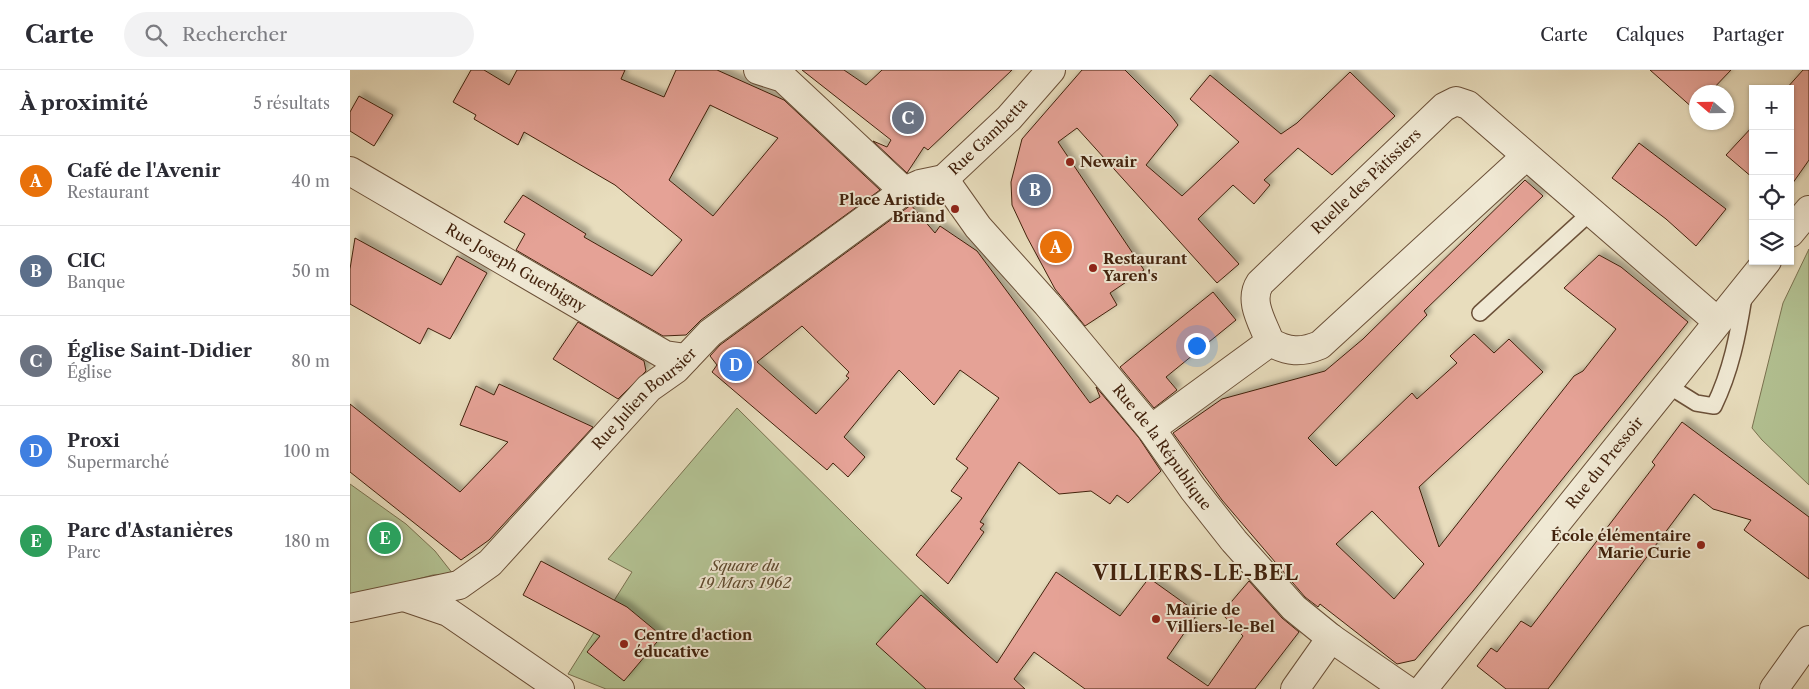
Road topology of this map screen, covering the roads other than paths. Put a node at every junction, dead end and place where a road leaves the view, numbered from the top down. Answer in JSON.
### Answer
{"nodes":[{"id":1,"x":758,"y":70,"type":"edge"},
{"id":2,"x":1051,"y":70,"type":"edge"},
{"id":3,"x":1525,"y":157,"type":"junction"},
{"id":4,"x":350,"y":171,"type":"edge"},
{"id":5,"x":944,"y":179,"type":"junction"},
{"id":6,"x":904,"y":191,"type":"junction"},
{"id":7,"x":1809,"y":210,"type":"edge"},
{"id":8,"x":1590,"y":212,"type":"junction"},
{"id":9,"x":1794,"y":228,"type":"edge"},
{"id":10,"x":1763,"y":265,"type":"edge"},
{"id":11,"x":1745,"y":287,"type":"junction"},
{"id":12,"x":1480,"y":313,"type":"dead end"},
{"id":13,"x":1717,"y":321,"type":"junction"},
{"id":14,"x":1270,"y":342,"type":"junction"},
{"id":15,"x":686,"y":358,"type":"junction"},
{"id":16,"x":1667,"y":385,"type":"junction"},
{"id":17,"x":1152,"y":429,"type":"junction"},
{"id":18,"x":403,"y":596,"type":"junction"},
{"id":19,"x":350,"y":608,"type":"edge"},
{"id":20,"x":1331,"y":638,"type":"junction"},
{"id":21,"x":1809,"y":640,"type":"edge"},
{"id":22,"x":560,"y":689,"type":"edge"},
{"id":23,"x":1295,"y":689,"type":"edge"},
{"id":24,"x":1405,"y":689,"type":"edge"},
{"id":25,"x":1423,"y":689,"type":"edge"},
{"id":26,"x":1774,"y":689,"type":"edge"}],
"edges":[{"from":1,"to":6,"type":"street"},
{"from":2,"to":5,"type":"street","name":"Rue Gambetta"},
{"from":3,"to":8,"type":"street","name":"Ruelle des Pâtissiers"},
{"from":3,"to":14,"type":"street"},
{"from":3,"to":14,"type":"street","name":"Ruelle des Pâtissiers"},
{"from":4,"to":15,"type":"street","name":"Rue Joseph Guerbigny"},
{"from":5,"to":6,"type":"street","name":"Rue Julien Boursier"},
{"from":5,"to":17,"type":"street","name":"Rue de la République"},
{"from":6,"to":15,"type":"street","name":"Rue Julien Boursier"},
{"from":7,"to":9,"type":"street"},
{"from":8,"to":12,"type":"lane"},
{"from":8,"to":13,"type":"street","name":"Ruelle des Pâtissiers"},
{"from":10,"to":11,"type":"street","name":"Rue du Pressoir"},
{"from":11,"to":13,"type":"street","name":"Rue du Pressoir"},
{"from":11,"to":16,"type":"lane"},
{"from":13,"to":16,"type":"street","name":"Rue du Pressoir"},
{"from":14,"to":17,"type":"street"},
{"from":15,"to":18,"type":"street","name":"Rue Julien Boursier"},
{"from":16,"to":25,"type":"street","name":"Rue du Pressoir"},
{"from":17,"to":20,"type":"street","name":"Rue de la République"},
{"from":18,"to":19,"type":"street","name":"Rue Julien Boursier"},
{"from":18,"to":22,"type":"street"},
{"from":20,"to":23,"type":"street"},
{"from":20,"to":24,"type":"street","name":"Rue de la République"},
{"from":21,"to":26,"type":"street"}]}
